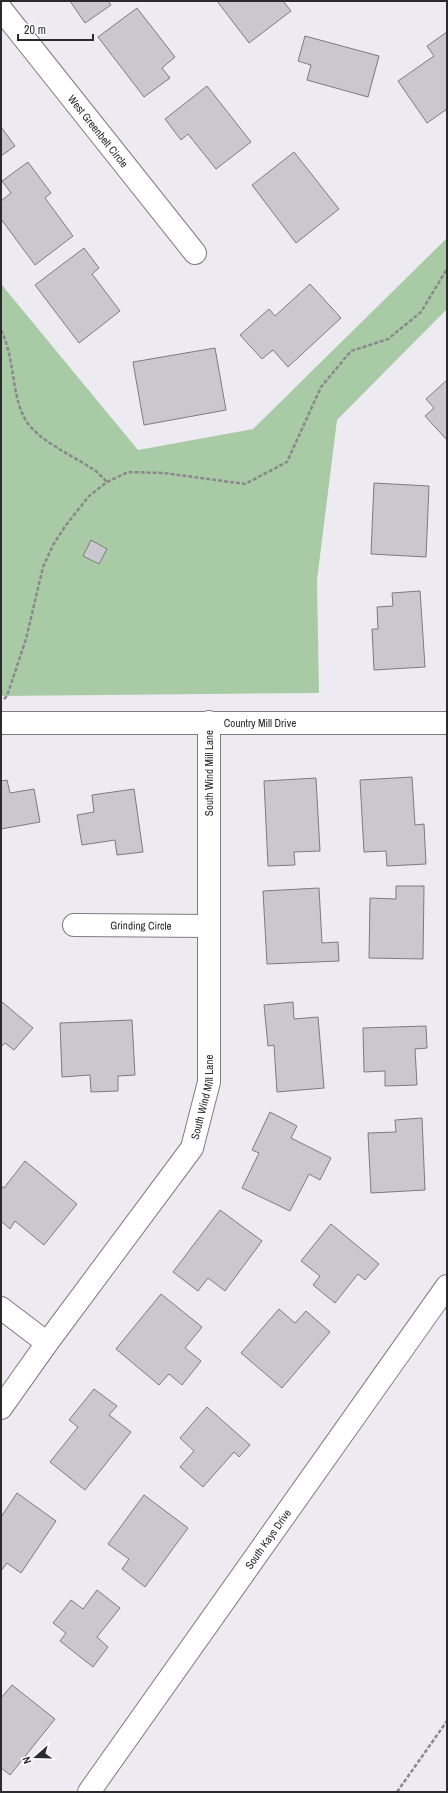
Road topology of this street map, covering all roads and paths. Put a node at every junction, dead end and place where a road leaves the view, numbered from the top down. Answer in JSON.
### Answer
{"nodes":[{"id":1,"x":1,"y":9,"type":"edge"},
{"id":2,"x":195,"y":253,"type":"dead end"},
{"id":3,"x":447,"y":269,"type":"edge"},
{"id":4,"x":1,"y":330,"type":"edge"},
{"id":5,"x":107,"y":482,"type":"junction"},
{"id":6,"x":1,"y":702,"type":"edge"},
{"id":7,"x":209,"y":722,"type":"junction"},
{"id":8,"x":1,"y":723,"type":"edge"},
{"id":9,"x":447,"y":723,"type":"edge"},
{"id":10,"x":74,"y":925,"type":"dead end"},
{"id":11,"x":209,"y":926,"type":"junction"},
{"id":12,"x":447,"y":1286,"type":"edge"},
{"id":13,"x":1,"y":1308,"type":"edge"},
{"id":14,"x":47,"y":1343,"type":"junction"},
{"id":15,"x":1,"y":1408,"type":"edge"},
{"id":16,"x":447,"y":1721,"type":"edge"},
{"id":17,"x":88,"y":1792,"type":"edge"},
{"id":18,"x":397,"y":1792,"type":"edge"}],
"edges":[{"from":1,"to":2,"type":"street","name":"West Greenbelt Circle"},
{"from":3,"to":5,"type":"path"},
{"from":4,"to":5,"type":"path"},
{"from":5,"to":6,"type":"path"},
{"from":7,"to":8,"type":"street","name":"Country Mill Drive"},
{"from":7,"to":9,"type":"street","name":"Country Mill Drive"},
{"from":7,"to":11,"type":"street","name":"South Wind Mill Lane"},
{"from":10,"to":11,"type":"street","name":"Grinding Circle"},
{"from":11,"to":14,"type":"street","name":"South Wind Mill Lane"},
{"from":12,"to":17,"type":"street","name":"South Kays Drive"},
{"from":13,"to":14,"type":"street"},
{"from":14,"to":15,"type":"street","name":"South Wind Mill Lane"},
{"from":16,"to":18,"type":"path"}]}
